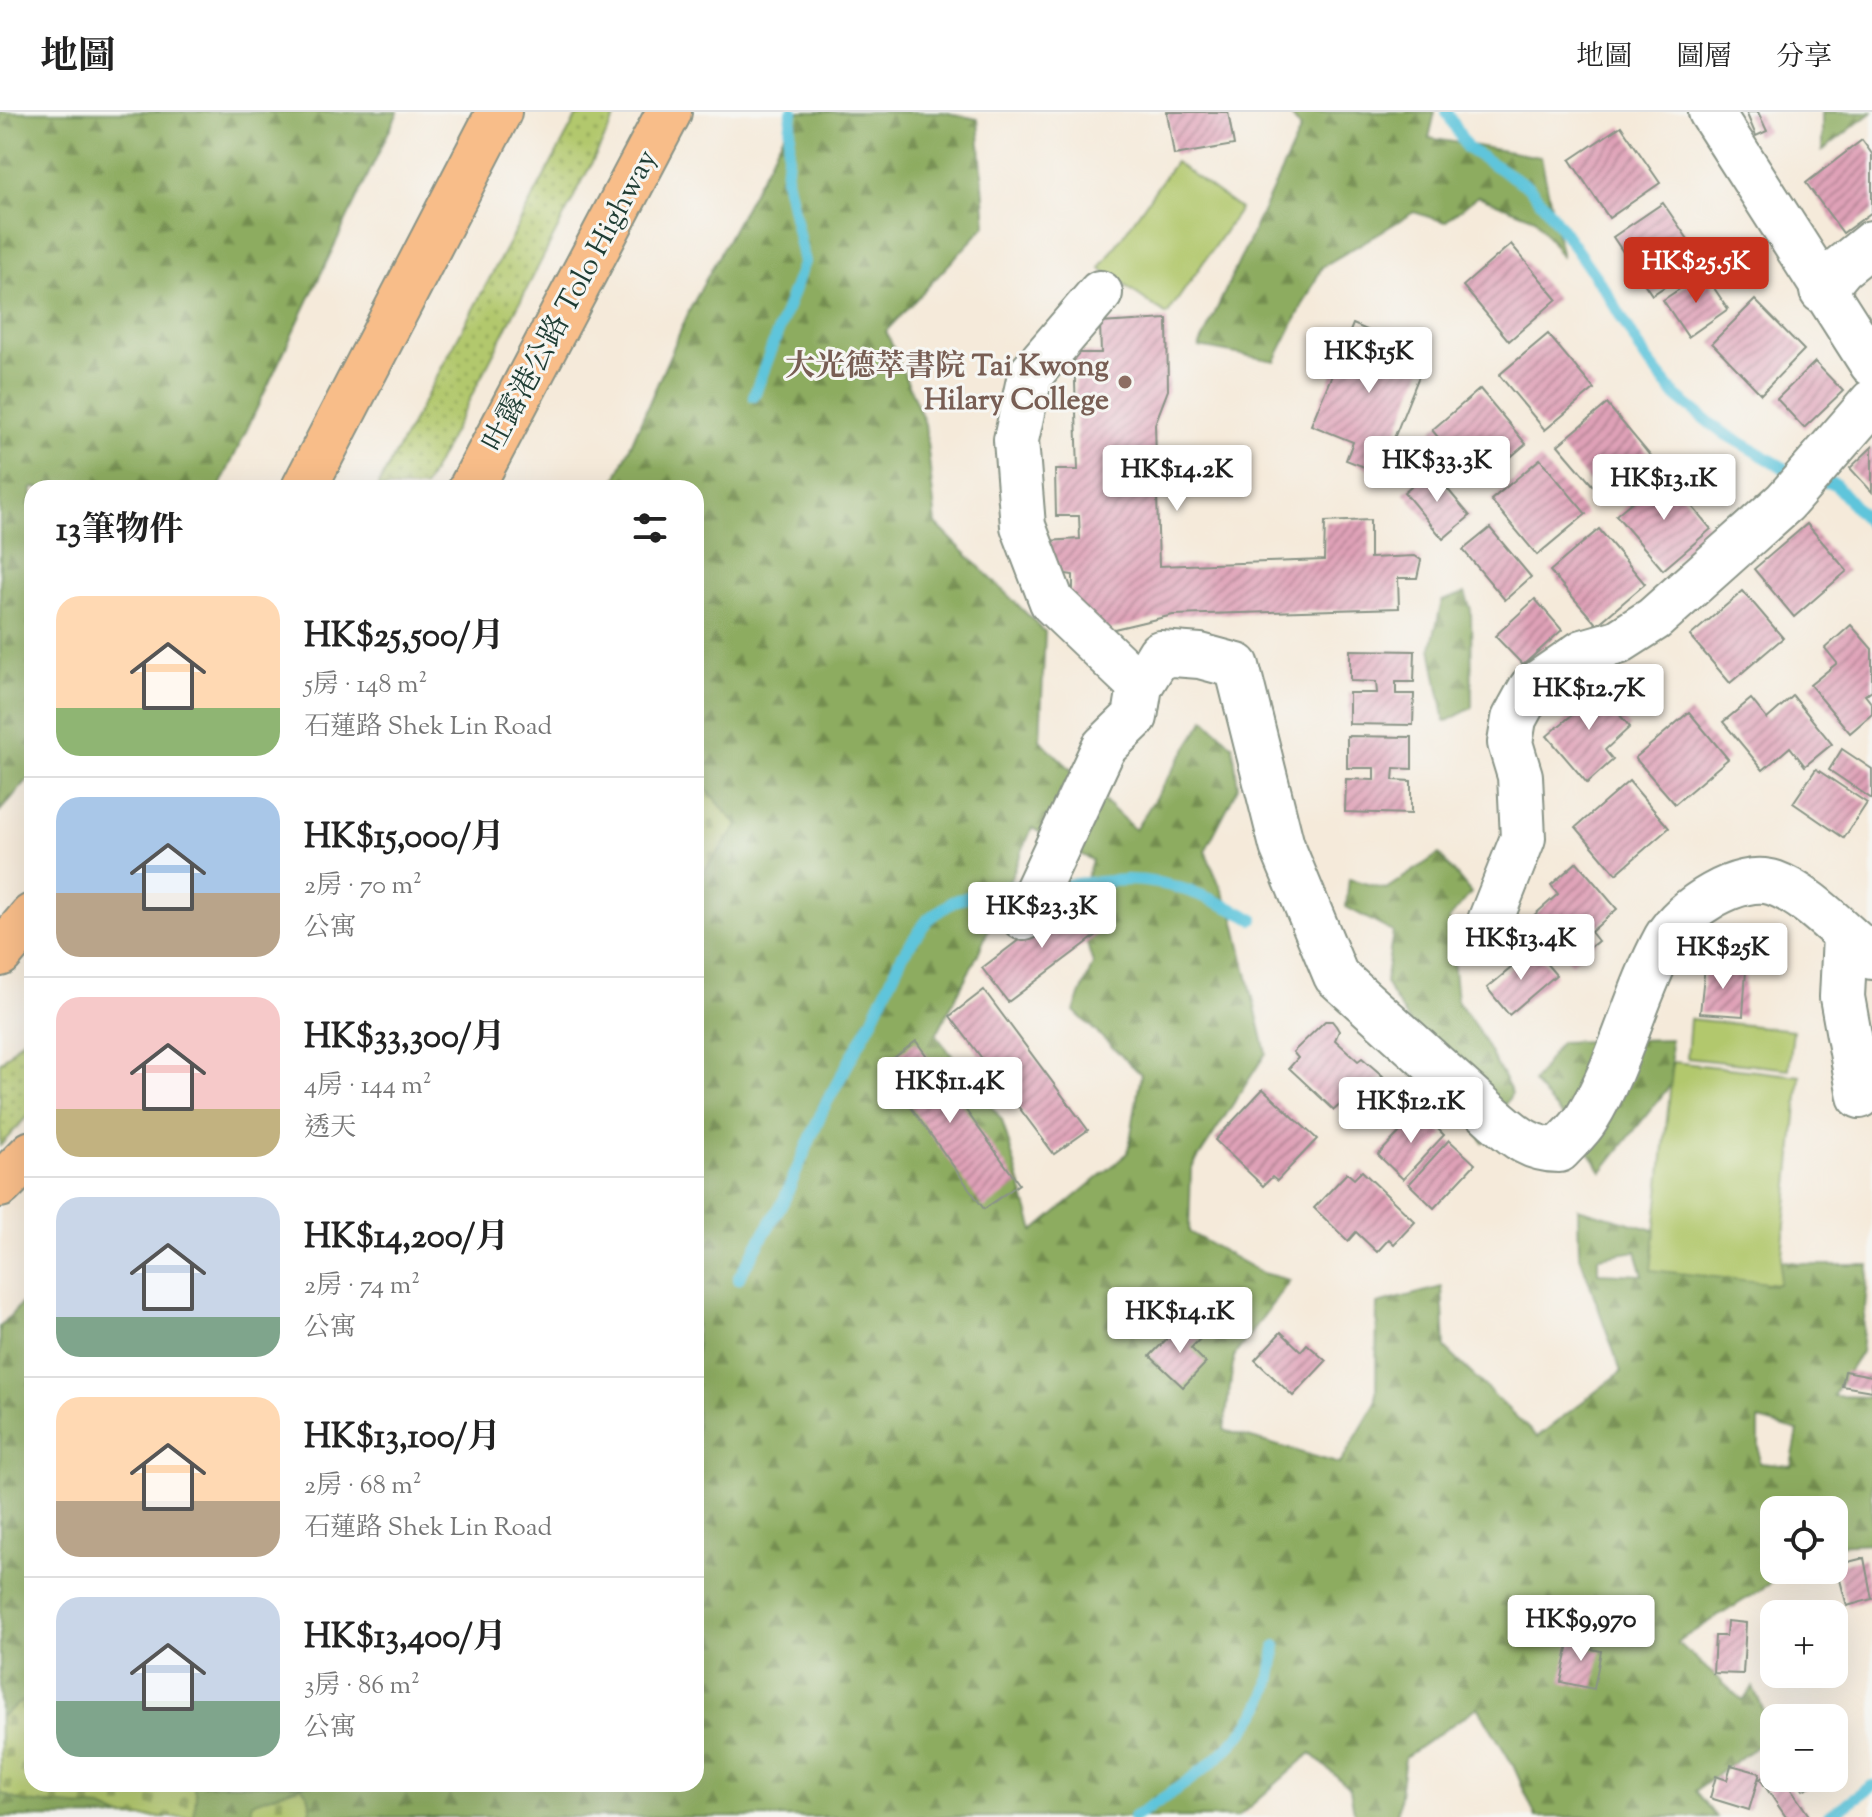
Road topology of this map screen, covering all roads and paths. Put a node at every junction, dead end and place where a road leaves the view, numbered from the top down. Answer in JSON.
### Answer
{"nodes":[{"id":1,"x":499,"y":112,"type":"edge"},
{"id":2,"x":669,"y":112,"type":"edge"},
{"id":3,"x":1711,"y":112,"type":"edge"},
{"id":4,"x":1872,"y":243,"type":"edge"},
{"id":5,"x":1822,"y":291,"type":"junction"},
{"id":6,"x":1100,"y":293,"type":"dead end"},
{"id":7,"x":1872,"y":364,"type":"edge"},
{"id":8,"x":1872,"y":402,"type":"edge"},
{"id":9,"x":308,"y":480,"type":"edge"},
{"id":10,"x":475,"y":480,"type":"edge"},
{"id":11,"x":1140,"y":686,"type":"junction"},
{"id":12,"x":1024,"y":918,"type":"dead end"},
{"id":13,"x":1490,"y":921,"type":"dead end"},
{"id":14,"x":24,"y":926,"type":"edge"},
{"id":15,"x":1859,"y":946,"type":"edge"},
{"id":16,"x":0,"y":954,"type":"edge"},
{"id":17,"x":1860,"y":1096,"type":"dead end"},
{"id":18,"x":24,"y":1161,"type":"edge"},
{"id":19,"x":0,"y":1185,"type":"edge"}],
"edges":[{"from":1,"to":9,"type":"highway"},
{"from":2,"to":10,"type":"highway","name":"吐露港公路 Tolo Highway"},
{"from":3,"to":5,"type":"street"},
{"from":4,"to":5,"type":"street"},
{"from":5,"to":7,"type":"street"},
{"from":6,"to":11,"type":"street"},
{"from":8,"to":13,"type":"street"},
{"from":11,"to":12,"type":"street"},
{"from":11,"to":15,"type":"street"},
{"from":14,"to":16,"type":"highway"},
{"from":15,"to":17,"type":"street"},
{"from":18,"to":19,"type":"highway"}]}
